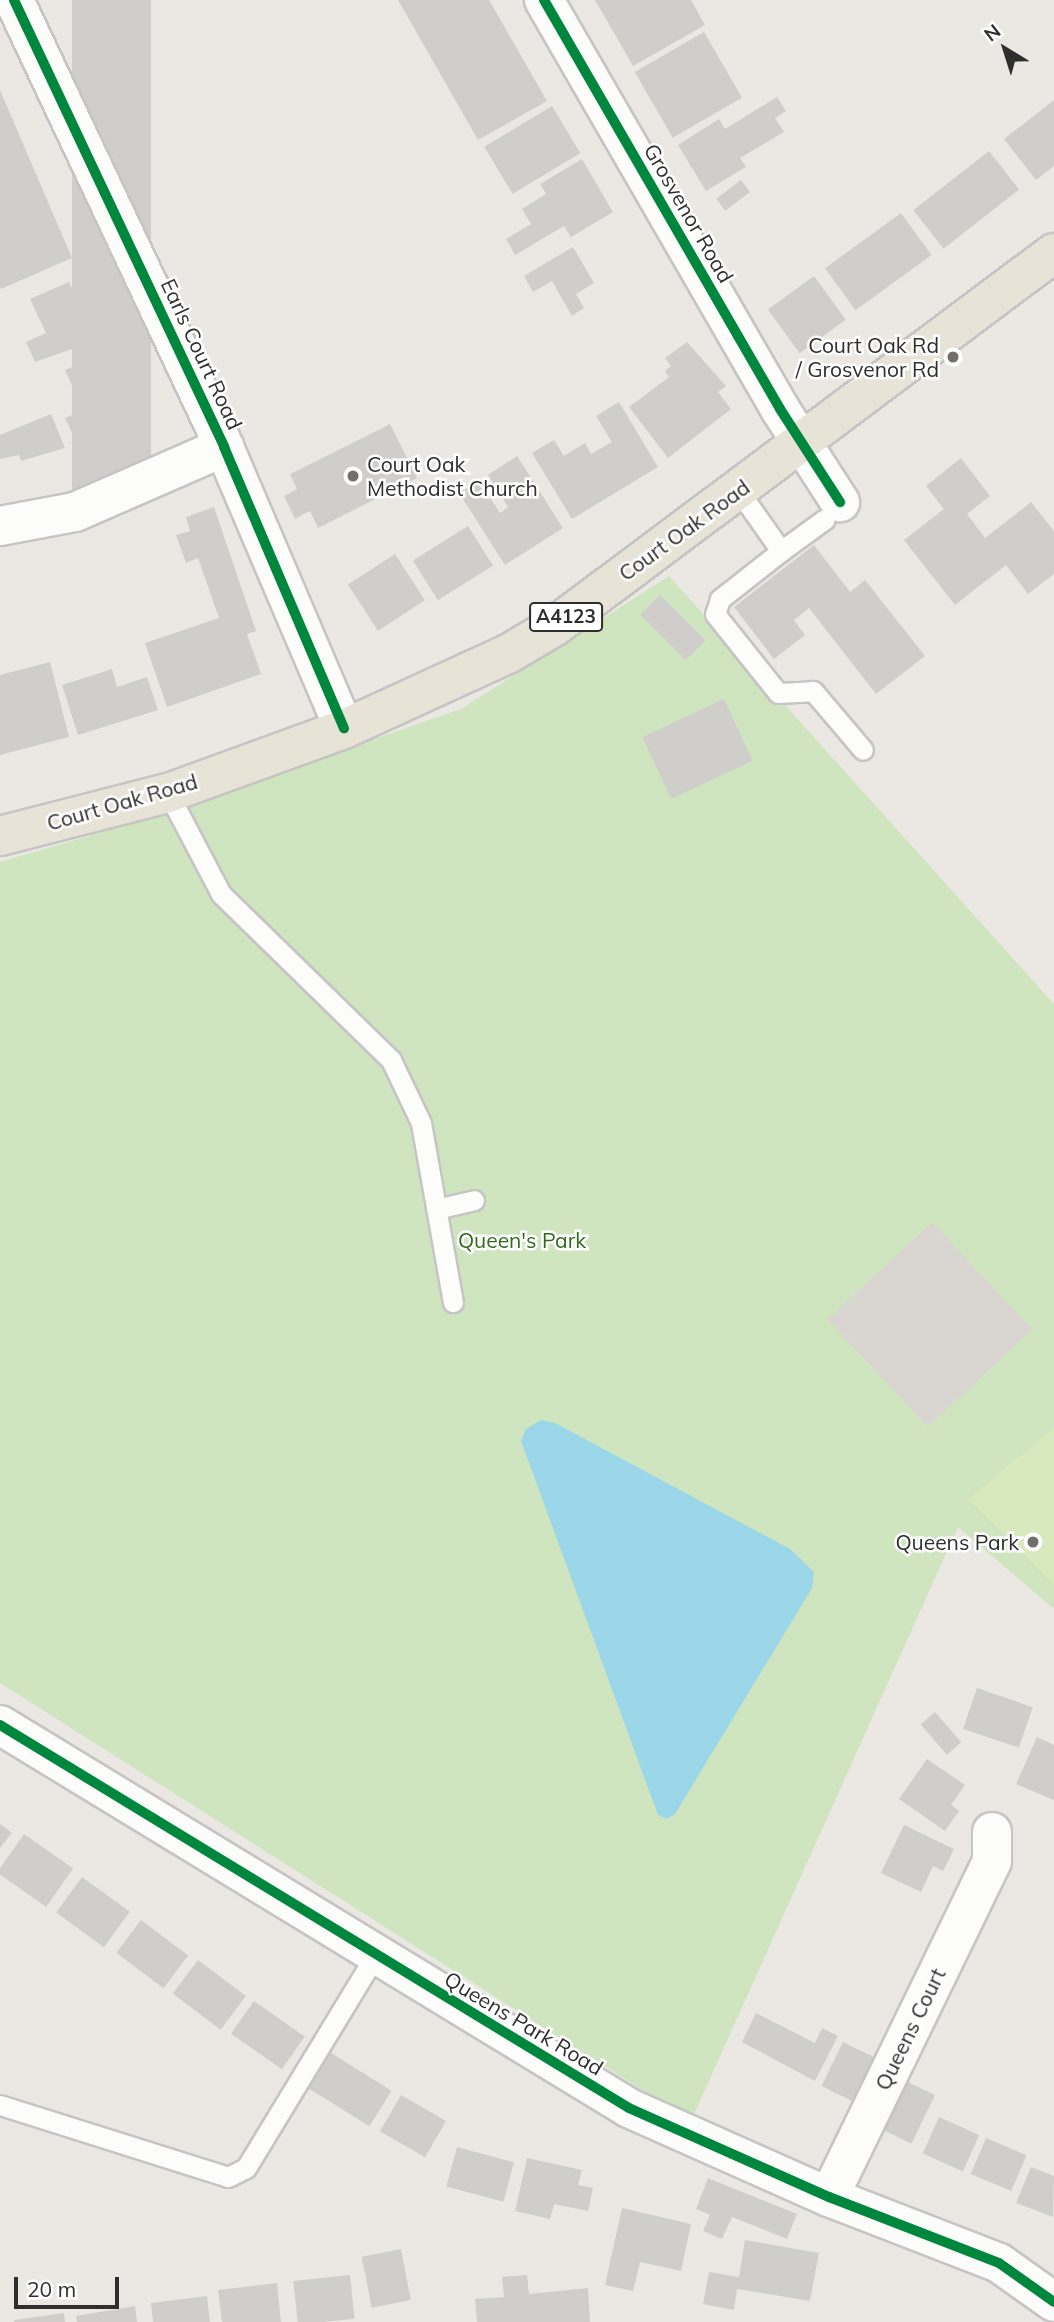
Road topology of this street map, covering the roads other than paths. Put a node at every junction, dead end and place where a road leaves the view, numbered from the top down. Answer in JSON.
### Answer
{"nodes":[{"id":1,"x":15,"y":0,"type":"edge"},
{"id":2,"x":544,"y":0,"type":"edge"},
{"id":3,"x":1052,"y":261,"type":"edge"},
{"id":4,"x":802,"y":443,"type":"junction"},
{"id":5,"x":224,"y":447,"type":"junction"},
{"id":6,"x":738,"y":490,"type":"junction"},
{"id":7,"x":832,"y":510,"type":"joint"},
{"id":8,"x":0,"y":526,"type":"edge"},
{"id":9,"x":781,"y":551,"type":"junction"},
{"id":10,"x":344,"y":729,"type":"junction"},
{"id":11,"x":863,"y":750,"type":"dead end"},
{"id":12,"x":167,"y":793,"type":"junction"},
{"id":13,"x":0,"y":836,"type":"edge"},
{"id":14,"x":474,"y":1200,"type":"dead end"},
{"id":15,"x":436,"y":1209,"type":"junction"},
{"id":16,"x":453,"y":1302,"type":"dead end"},
{"id":17,"x":0,"y":1725,"type":"edge"},
{"id":18,"x":1002,"y":1856,"type":"dead end"},
{"id":19,"x":375,"y":1956,"type":"junction"},
{"id":20,"x":0,"y":2105,"type":"edge"},
{"id":21,"x":829,"y":2197,"type":"junction"},
{"id":22,"x":1054,"y":2302,"type":"edge"}],
"edges":[{"from":1,"to":5,"type":"street","name":"Earls Court Road"},
{"from":2,"to":4,"type":"street","name":"Grosvenor Road"},
{"from":3,"to":4,"type":"main road","name":"Court Oak Road","number":"A4123"},
{"from":4,"to":6,"type":"main road","name":"Court Oak Road","number":"A4123"},
{"from":4,"to":7,"type":"street","name":"Grosvenor Road"},
{"from":5,"to":8,"type":"street"},
{"from":5,"to":10,"type":"street","name":"Earls Court Road"},
{"from":6,"to":9,"type":"lane"},
{"from":6,"to":10,"type":"main road","name":"Court Oak Road","number":"A4123"},
{"from":7,"to":9,"type":"lane"},
{"from":9,"to":11,"type":"lane"},
{"from":10,"to":12,"type":"main road","name":"Court Oak Road","number":"A4123"},
{"from":12,"to":13,"type":"main road","name":"Court Oak Road","number":"A4123"},
{"from":12,"to":15,"type":"lane"},
{"from":14,"to":15,"type":"lane"},
{"from":15,"to":16,"type":"lane"},
{"from":17,"to":19,"type":"street","name":"Queens Park Road"},
{"from":18,"to":21,"type":"street","name":"Queens Court"},
{"from":19,"to":20,"type":"lane"},
{"from":19,"to":21,"type":"street","name":"Queens Park Road"},
{"from":21,"to":22,"type":"street","name":"Queens Park Road"}]}
